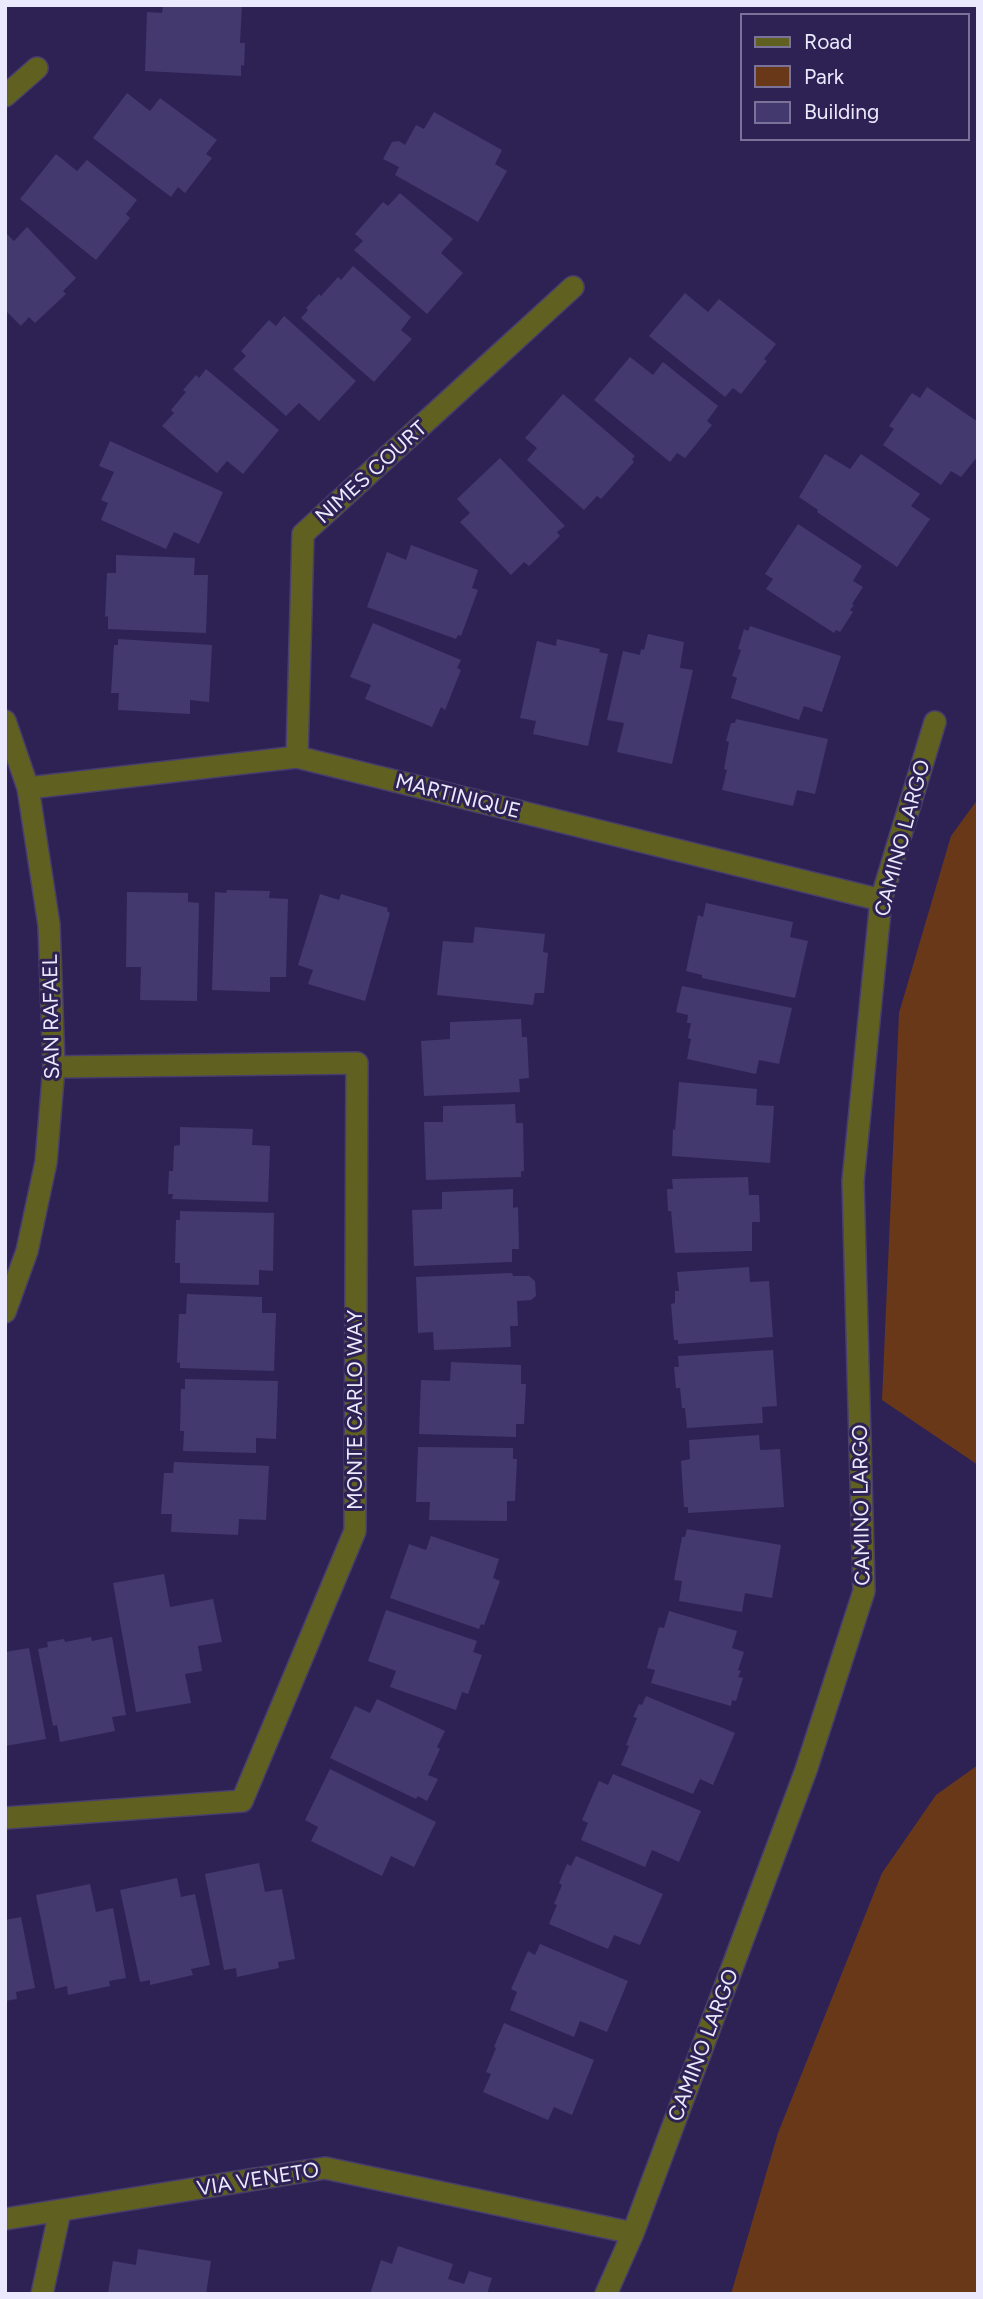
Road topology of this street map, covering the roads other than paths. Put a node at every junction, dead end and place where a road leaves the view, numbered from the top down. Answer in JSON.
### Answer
{"nodes":[{"id":1,"x":37,"y":68,"type":"dead end"},
{"id":2,"x":5,"y":96,"type":"edge"},
{"id":3,"x":573,"y":287,"type":"dead end"},
{"id":4,"x":5,"y":721,"type":"edge"},
{"id":5,"x":934,"y":722,"type":"dead end"},
{"id":6,"x":297,"y":757,"type":"junction"},
{"id":7,"x":28,"y":788,"type":"junction"},
{"id":8,"x":881,"y":900,"type":"junction"},
{"id":9,"x":54,"y":1067,"type":"junction"},
{"id":10,"x":5,"y":1312,"type":"edge"},
{"id":11,"x":5,"y":1818,"type":"edge"},
{"id":12,"x":60,"y":2211,"type":"junction"},
{"id":13,"x":5,"y":2218,"type":"edge"},
{"id":14,"x":633,"y":2232,"type":"junction"},
{"id":15,"x":42,"y":2294,"type":"edge"},
{"id":16,"x":606,"y":2294,"type":"edge"}],
"edges":[{"from":1,"to":2,"type":"street"},
{"from":3,"to":6,"type":"street","name":"NIMES COURT"},
{"from":4,"to":7,"type":"street","name":"SAN RAFAEL"},
{"from":5,"to":8,"type":"street","name":"CAMINO LARGO"},
{"from":6,"to":7,"type":"street","name":"MARTINIQUE"},
{"from":6,"to":8,"type":"street","name":"MARTINIQUE"},
{"from":7,"to":9,"type":"street","name":"SAN RAFAEL"},
{"from":8,"to":14,"type":"street","name":"CAMINO LARGO"},
{"from":9,"to":10,"type":"street","name":"SAN RAFAEL"},
{"from":9,"to":11,"type":"street","name":"MONTE CARLO WAY"},
{"from":12,"to":13,"type":"street","name":"VIA VENETO"},
{"from":12,"to":14,"type":"street","name":"VIA VENETO"},
{"from":12,"to":15,"type":"street"},
{"from":14,"to":16,"type":"street","name":"CAMINO LARGO"}]}
